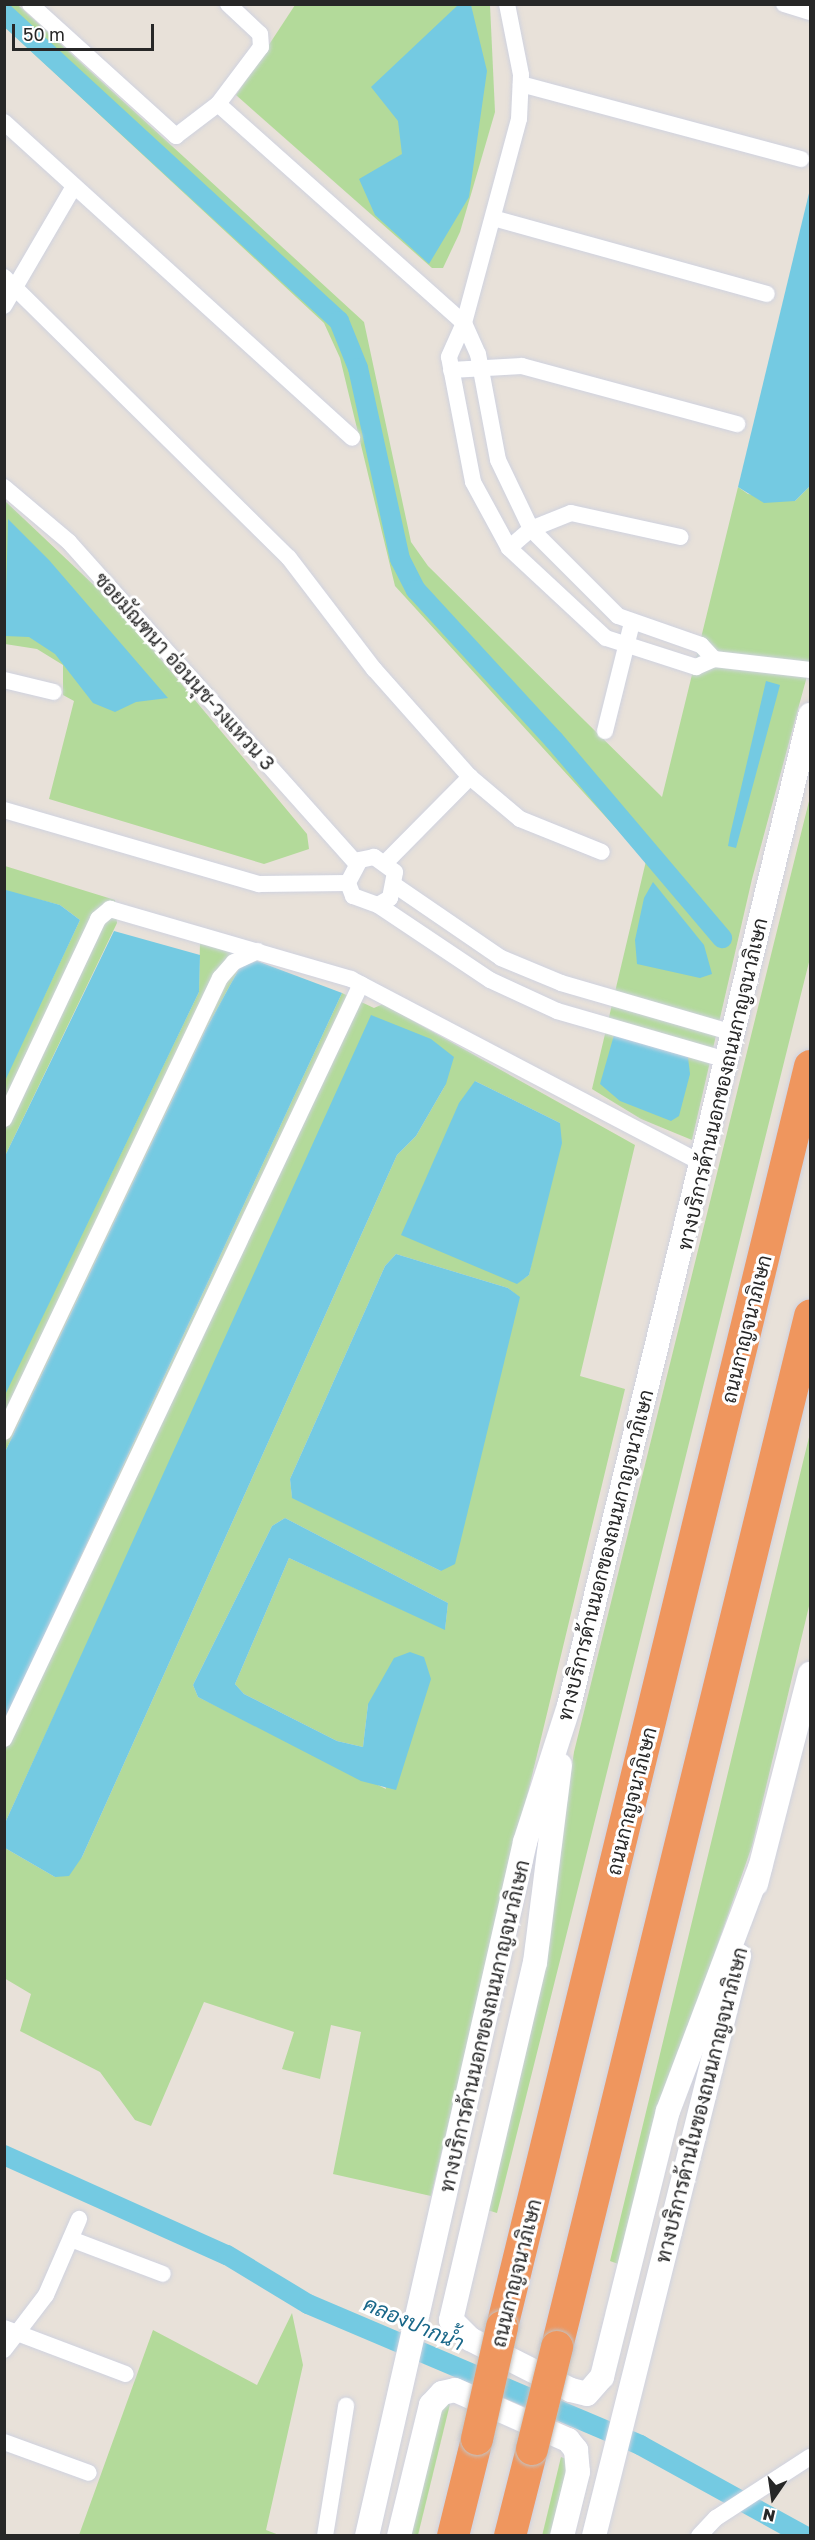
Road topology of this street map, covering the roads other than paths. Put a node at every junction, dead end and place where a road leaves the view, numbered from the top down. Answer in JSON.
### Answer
{"nodes":[{"id":1,"x":30,"y":4,"type":"edge"},
{"id":2,"x":228,"y":4,"type":"edge"},
{"id":3,"x":507,"y":4,"type":"edge"},
{"id":4,"x":784,"y":4,"type":"edge"},
{"id":5,"x":810,"y":12,"type":"edge"},
{"id":6,"x":521,"y":84,"type":"junction"},
{"id":7,"x":218,"y":104,"type":"junction"},
{"id":8,"x":4,"y":122,"type":"edge"},
{"id":9,"x":801,"y":159,"type":"dead end"},
{"id":10,"x":74,"y":186,"type":"junction"},
{"id":11,"x":493,"y":218,"type":"junction"},
{"id":12,"x":10,"y":282,"type":"edge"},
{"id":13,"x":767,"y":294,"type":"dead end"},
{"id":14,"x":4,"y":306,"type":"edge"},
{"id":15,"x":464,"y":323,"type":"junction"},
{"id":16,"x":480,"y":364,"type":"junction"},
{"id":17,"x":451,"y":370,"type":"junction"},
{"id":18,"x":737,"y":424,"type":"dead end"},
{"id":19,"x":352,"y":438,"type":"dead end"},
{"id":20,"x":4,"y":487,"type":"edge"},
{"id":21,"x":531,"y":529,"type":"junction"},
{"id":22,"x":680,"y":537,"type":"dead end"},
{"id":23,"x":509,"y":548,"type":"junction"},
{"id":24,"x":632,"y":623,"type":"junction"},
{"id":25,"x":625,"y":647,"type":"junction"},
{"id":26,"x":714,"y":658,"type":"junction"},
{"id":27,"x":810,"y":670,"type":"edge"},
{"id":28,"x":4,"y":680,"type":"edge"},
{"id":29,"x":54,"y":692,"type":"dead end"},
{"id":30,"x":810,"y":715,"type":"edge"},
{"id":31,"x":605,"y":731,"type":"dead end"},
{"id":32,"x":470,"y":777,"type":"junction"},
{"id":33,"x":4,"y":810,"type":"edge"},
{"id":34,"x":602,"y":852,"type":"dead end"},
{"id":35,"x":386,"y":862,"type":"junction"},
{"id":36,"x":357,"y":864,"type":"junction"},
{"id":37,"x":348,"y":883,"type":"junction"},
{"id":38,"x":396,"y":886,"type":"junction"},
{"id":39,"x":378,"y":905,"type":"junction"},
{"id":40,"x":258,"y":951,"type":"junction"},
{"id":41,"x":361,"y":984,"type":"junction"},
{"id":42,"x":734,"y":1033,"type":"junction"},
{"id":43,"x":728,"y":1060,"type":"junction"},
{"id":44,"x":810,"y":1066,"type":"edge"},
{"id":45,"x":4,"y":1119,"type":"edge"},
{"id":46,"x":704,"y":1164,"type":"junction"},
{"id":47,"x":810,"y":1316,"type":"edge"},
{"id":48,"x":4,"y":1432,"type":"edge"},
{"id":49,"x":810,"y":1674,"type":"edge"},
{"id":50,"x":569,"y":1706,"type":"junction"},
{"id":51,"x":4,"y":1739,"type":"edge"},
{"id":52,"x":760,"y":1868,"type":"junction"},
{"id":53,"x":499,"y":1956,"type":"junction"},
{"id":54,"x":535,"y":1962,"type":"junction"},
{"id":55,"x":78,"y":2219,"type":"dead end"},
{"id":56,"x":71,"y":2239,"type":"junction"},
{"id":57,"x":163,"y":2274,"type":"dead end"},
{"id":58,"x":10,"y":2331,"type":"edge"},
{"id":59,"x":4,"y":2350,"type":"edge"},
{"id":60,"x":126,"y":2374,"type":"dead end"},
{"id":61,"x":346,"y":2406,"type":"dead end"},
{"id":62,"x":4,"y":2442,"type":"edge"},
{"id":63,"x":810,"y":2457,"type":"edge"},
{"id":64,"x":89,"y":2473,"type":"dead end"},
{"id":65,"x":325,"y":2535,"type":"edge"},
{"id":66,"x":367,"y":2535,"type":"edge"},
{"id":67,"x":399,"y":2535,"type":"edge"},
{"id":68,"x":453,"y":2535,"type":"edge"},
{"id":69,"x":510,"y":2535,"type":"edge"},
{"id":70,"x":562,"y":2535,"type":"edge"},
{"id":71,"x":594,"y":2535,"type":"edge"},
{"id":72,"x":699,"y":2535,"type":"edge"}],
"edges":[{"from":1,"to":7,"type":"street"},
{"from":2,"to":7,"type":"street"},
{"from":3,"to":6,"type":"street"},
{"from":4,"to":5,"type":"street"},
{"from":6,"to":9,"type":"street"},
{"from":6,"to":11,"type":"street"},
{"from":7,"to":15,"type":"street"},
{"from":8,"to":10,"type":"street"},
{"from":10,"to":12,"type":"street"},
{"from":10,"to":19,"type":"street"},
{"from":11,"to":13,"type":"street"},
{"from":11,"to":15,"type":"street"},
{"from":12,"to":14,"type":"street"},
{"from":12,"to":32,"type":"street"},
{"from":15,"to":16,"type":"street"},
{"from":15,"to":17,"type":"street"},
{"from":16,"to":17,"type":"street"},
{"from":16,"to":18,"type":"street"},
{"from":16,"to":21,"type":"street"},
{"from":17,"to":23,"type":"street"},
{"from":20,"to":36,"type":"street","name":"ซอยมัณฑนา อ่อนนุช-วงแหวน 3"},
{"from":21,"to":22,"type":"street"},
{"from":21,"to":23,"type":"street"},
{"from":21,"to":24,"type":"street"},
{"from":23,"to":25,"type":"street"},
{"from":24,"to":25,"type":"street"},
{"from":24,"to":26,"type":"street"},
{"from":25,"to":26,"type":"street"},
{"from":25,"to":31,"type":"street"},
{"from":26,"to":27,"type":"street"},
{"from":28,"to":29,"type":"street"},
{"from":30,"to":42,"type":"main road","name":"ทางบริการด้านนอกของถนนกาญจนาภิเษก"},
{"from":32,"to":34,"type":"street"},
{"from":32,"to":35,"type":"street"},
{"from":33,"to":37,"type":"street"},
{"from":35,"to":36,"type":"street"},
{"from":35,"to":38,"type":"street"},
{"from":36,"to":37,"type":"street"},
{"from":37,"to":39,"type":"street"},
{"from":38,"to":39,"type":"street"},
{"from":38,"to":42,"type":"street"},
{"from":39,"to":43,"type":"street"},
{"from":40,"to":41,"type":"street"},
{"from":40,"to":45,"type":"street"},
{"from":40,"to":48,"type":"street"},
{"from":41,"to":46,"type":"street"},
{"from":41,"to":51,"type":"street"},
{"from":42,"to":43,"type":"main road","name":"ทางบริการด้านนอกของถนนกาญจนาภิเษก"},
{"from":43,"to":46,"type":"main road","name":"ทางบริการด้านนอกของถนนกาญจนาภิเษก"},
{"from":44,"to":68,"type":"highway","name":"ถนนกาญจนาภิเษก","bridge":true},
{"from":46,"to":50,"type":"main road","name":"ทางบริการด้านนอกของถนนกาญจนาภิเษก"},
{"from":47,"to":69,"type":"highway","bridge":true},
{"from":49,"to":52,"type":"main road","name":"ทางบริการด้านในของถนนกาญจนาภิเษก"},
{"from":50,"to":53,"type":"main road","name":"ทางบริการด้านนอกของถนนกาญจนาภิเษก"},
{"from":50,"to":54,"type":"main road"},
{"from":52,"to":54,"type":"main road"},
{"from":52,"to":71,"type":"main road","name":"ทางบริการด้านในของถนนกาญจนาภิเษก"},
{"from":53,"to":54,"type":"main road"},
{"from":53,"to":66,"type":"main road","name":"ทางบริการด้านนอกของถนนกาญจนาภิเษก"},
{"from":55,"to":56,"type":"street"},
{"from":56,"to":57,"type":"street"},
{"from":56,"to":58,"type":"street"},
{"from":58,"to":59,"type":"street"},
{"from":58,"to":60,"type":"street"},
{"from":61,"to":65,"type":"street"},
{"from":62,"to":64,"type":"street"},
{"from":63,"to":72,"type":"street"},
{"from":67,"to":70,"type":"main road"}]}
